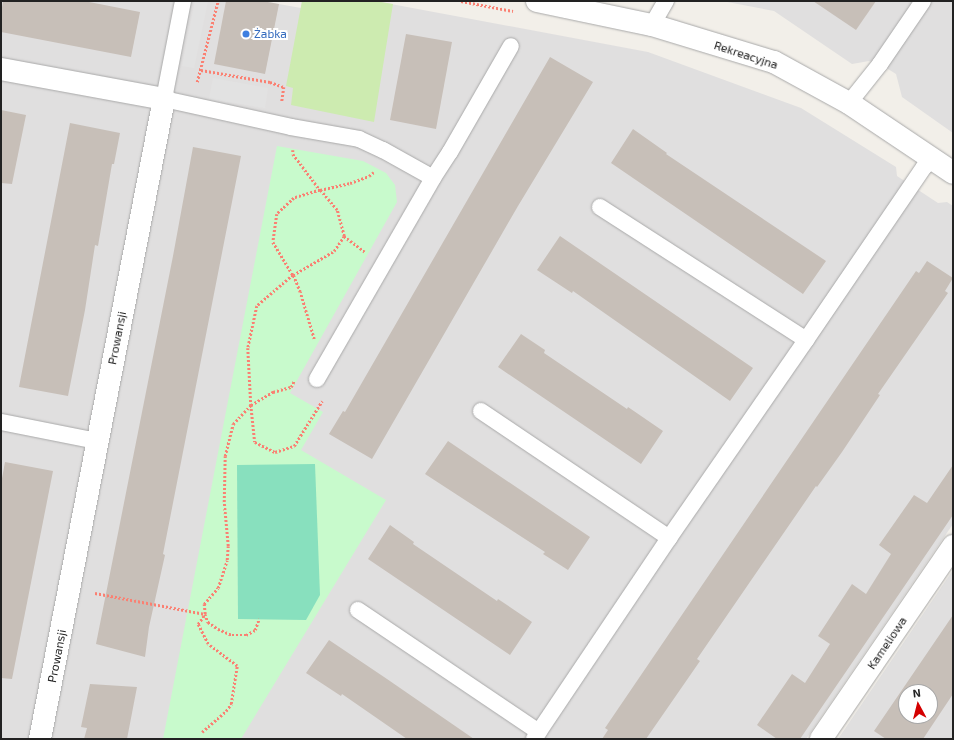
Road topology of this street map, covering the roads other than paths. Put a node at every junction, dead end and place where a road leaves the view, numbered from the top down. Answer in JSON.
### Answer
{"nodes":[{"id":1,"x":183,"y":1,"type":"edge"},
{"id":2,"x":537,"y":1,"type":"edge"},
{"id":3,"x":666,"y":1,"type":"edge"},
{"id":4,"x":923,"y":1,"type":"edge"},
{"id":5,"x":652,"y":25,"type":"junction"},
{"id":6,"x":511,"y":46,"type":"dead end"},
{"id":7,"x":1,"y":69,"type":"edge"},
{"id":8,"x":164,"y":99,"type":"junction"},
{"id":9,"x":848,"y":103,"type":"junction"},
{"id":10,"x":932,"y":159,"type":"junction"},
{"id":11,"x":953,"y":173,"type":"edge"},
{"id":12,"x":433,"y":178,"type":"junction"},
{"id":13,"x":600,"y":207,"type":"dead end"},
{"id":14,"x":806,"y":340,"type":"junction"},
{"id":15,"x":317,"y":378,"type":"dead end"},
{"id":16,"x":481,"y":411,"type":"dead end"},
{"id":17,"x":1,"y":422,"type":"edge"},
{"id":18,"x":97,"y":441,"type":"junction"},
{"id":19,"x":669,"y":538,"type":"junction"},
{"id":20,"x":953,"y":546,"type":"edge"},
{"id":21,"x":358,"y":610,"type":"dead end"},
{"id":22,"x":536,"y":735,"type":"edge"},
{"id":23,"x":40,"y":739,"type":"edge"},
{"id":24,"x":821,"y":739,"type":"edge"}],
"edges":[{"from":1,"to":8,"type":"lane"},
{"from":2,"to":5,"type":"street","name":"Rekreacyjna"},
{"from":3,"to":5,"type":"lane"},
{"from":4,"to":9,"type":"lane"},
{"from":5,"to":9,"type":"street","name":"Rekreacyjna"},
{"from":6,"to":12,"type":"lane"},
{"from":7,"to":8,"type":"street"},
{"from":8,"to":12,"type":"lane"},
{"from":8,"to":18,"type":"street","name":"Prowansji"},
{"from":9,"to":10,"type":"street","name":"Rekreacyjna"},
{"from":10,"to":11,"type":"street","name":"Rekreacyjna"},
{"from":10,"to":14,"type":"lane"},
{"from":12,"to":15,"type":"lane"},
{"from":13,"to":14,"type":"lane"},
{"from":14,"to":19,"type":"lane"},
{"from":16,"to":19,"type":"lane"},
{"from":17,"to":18,"type":"lane"},
{"from":18,"to":23,"type":"street","name":"Prowansji"},
{"from":19,"to":22,"type":"lane"},
{"from":20,"to":24,"type":"street","name":"Kameliowa"},
{"from":21,"to":22,"type":"lane"}]}
